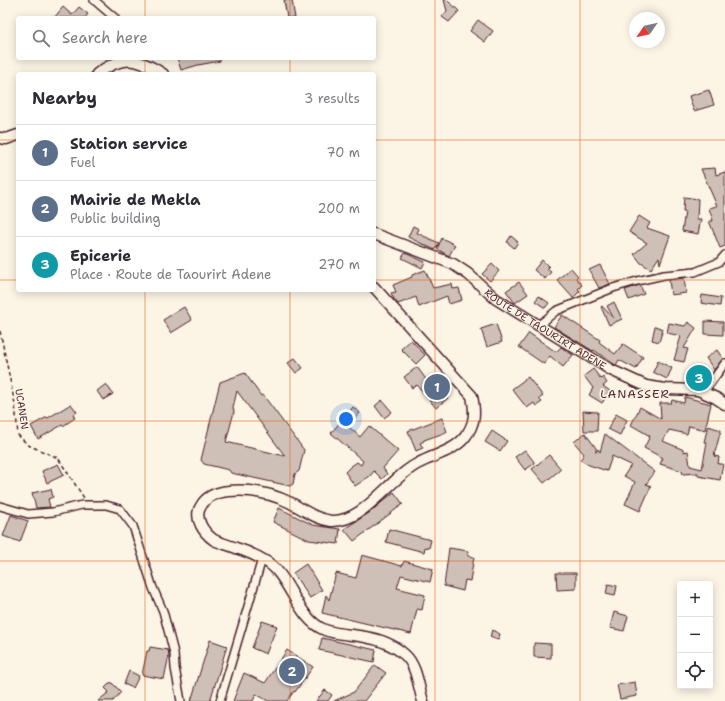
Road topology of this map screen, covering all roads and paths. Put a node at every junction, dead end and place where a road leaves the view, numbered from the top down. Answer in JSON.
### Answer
{"nodes":[{"id":1,"x":94,"y":0,"type":"edge"},
{"id":2,"x":113,"y":16,"type":"edge"},
{"id":3,"x":147,"y":61,"type":"edge"},
{"id":4,"x":100,"y":72,"type":"edge"},
{"id":5,"x":161,"y":72,"type":"edge"},
{"id":6,"x":16,"y":136,"type":"edge"},
{"id":7,"x":0,"y":138,"type":"edge"},
{"id":8,"x":376,"y":235,"type":"edge"},
{"id":9,"x":725,"y":255,"type":"edge"},
{"id":10,"x":376,"y":289,"type":"edge"},
{"id":11,"x":538,"y":326,"type":"junction"},
{"id":12,"x":0,"y":331,"type":"edge"},
{"id":13,"x":725,"y":364,"type":"edge"},
{"id":14,"x":704,"y":392,"type":"junction"},
{"id":15,"x":725,"y":404,"type":"edge"},
{"id":16,"x":89,"y":505,"type":"junction"},
{"id":17,"x":0,"y":506,"type":"edge"},
{"id":18,"x":262,"y":559,"type":"junction"},
{"id":19,"x":181,"y":701,"type":"edge"},
{"id":20,"x":220,"y":701,"type":"edge"},
{"id":21,"x":424,"y":701,"type":"edge"}],
"edges":[{"from":1,"to":2,"type":"street"},
{"from":3,"to":4,"type":"main road"},
{"from":3,"to":5,"type":"main road"},
{"from":6,"to":7,"type":"main road"},
{"from":8,"to":11,"type":"main road","name":"ROUTE DE TAOURIRT ADENE"},
{"from":9,"to":11,"type":"street"},
{"from":10,"to":18,"type":"main road"},
{"from":11,"to":14,"type":"main road","name":"ROUTE DE TAOURIRT ADENE"},
{"from":12,"to":16,"type":"path","name":"UCANEN"},
{"from":13,"to":14,"type":"street"},
{"from":14,"to":15,"type":"main road","name":"ROUTE DE TAOURIRT ADENE"},
{"from":16,"to":17,"type":"street"},
{"from":16,"to":19,"type":"street"},
{"from":18,"to":20,"type":"street"},
{"from":18,"to":21,"type":"main road"}]}
